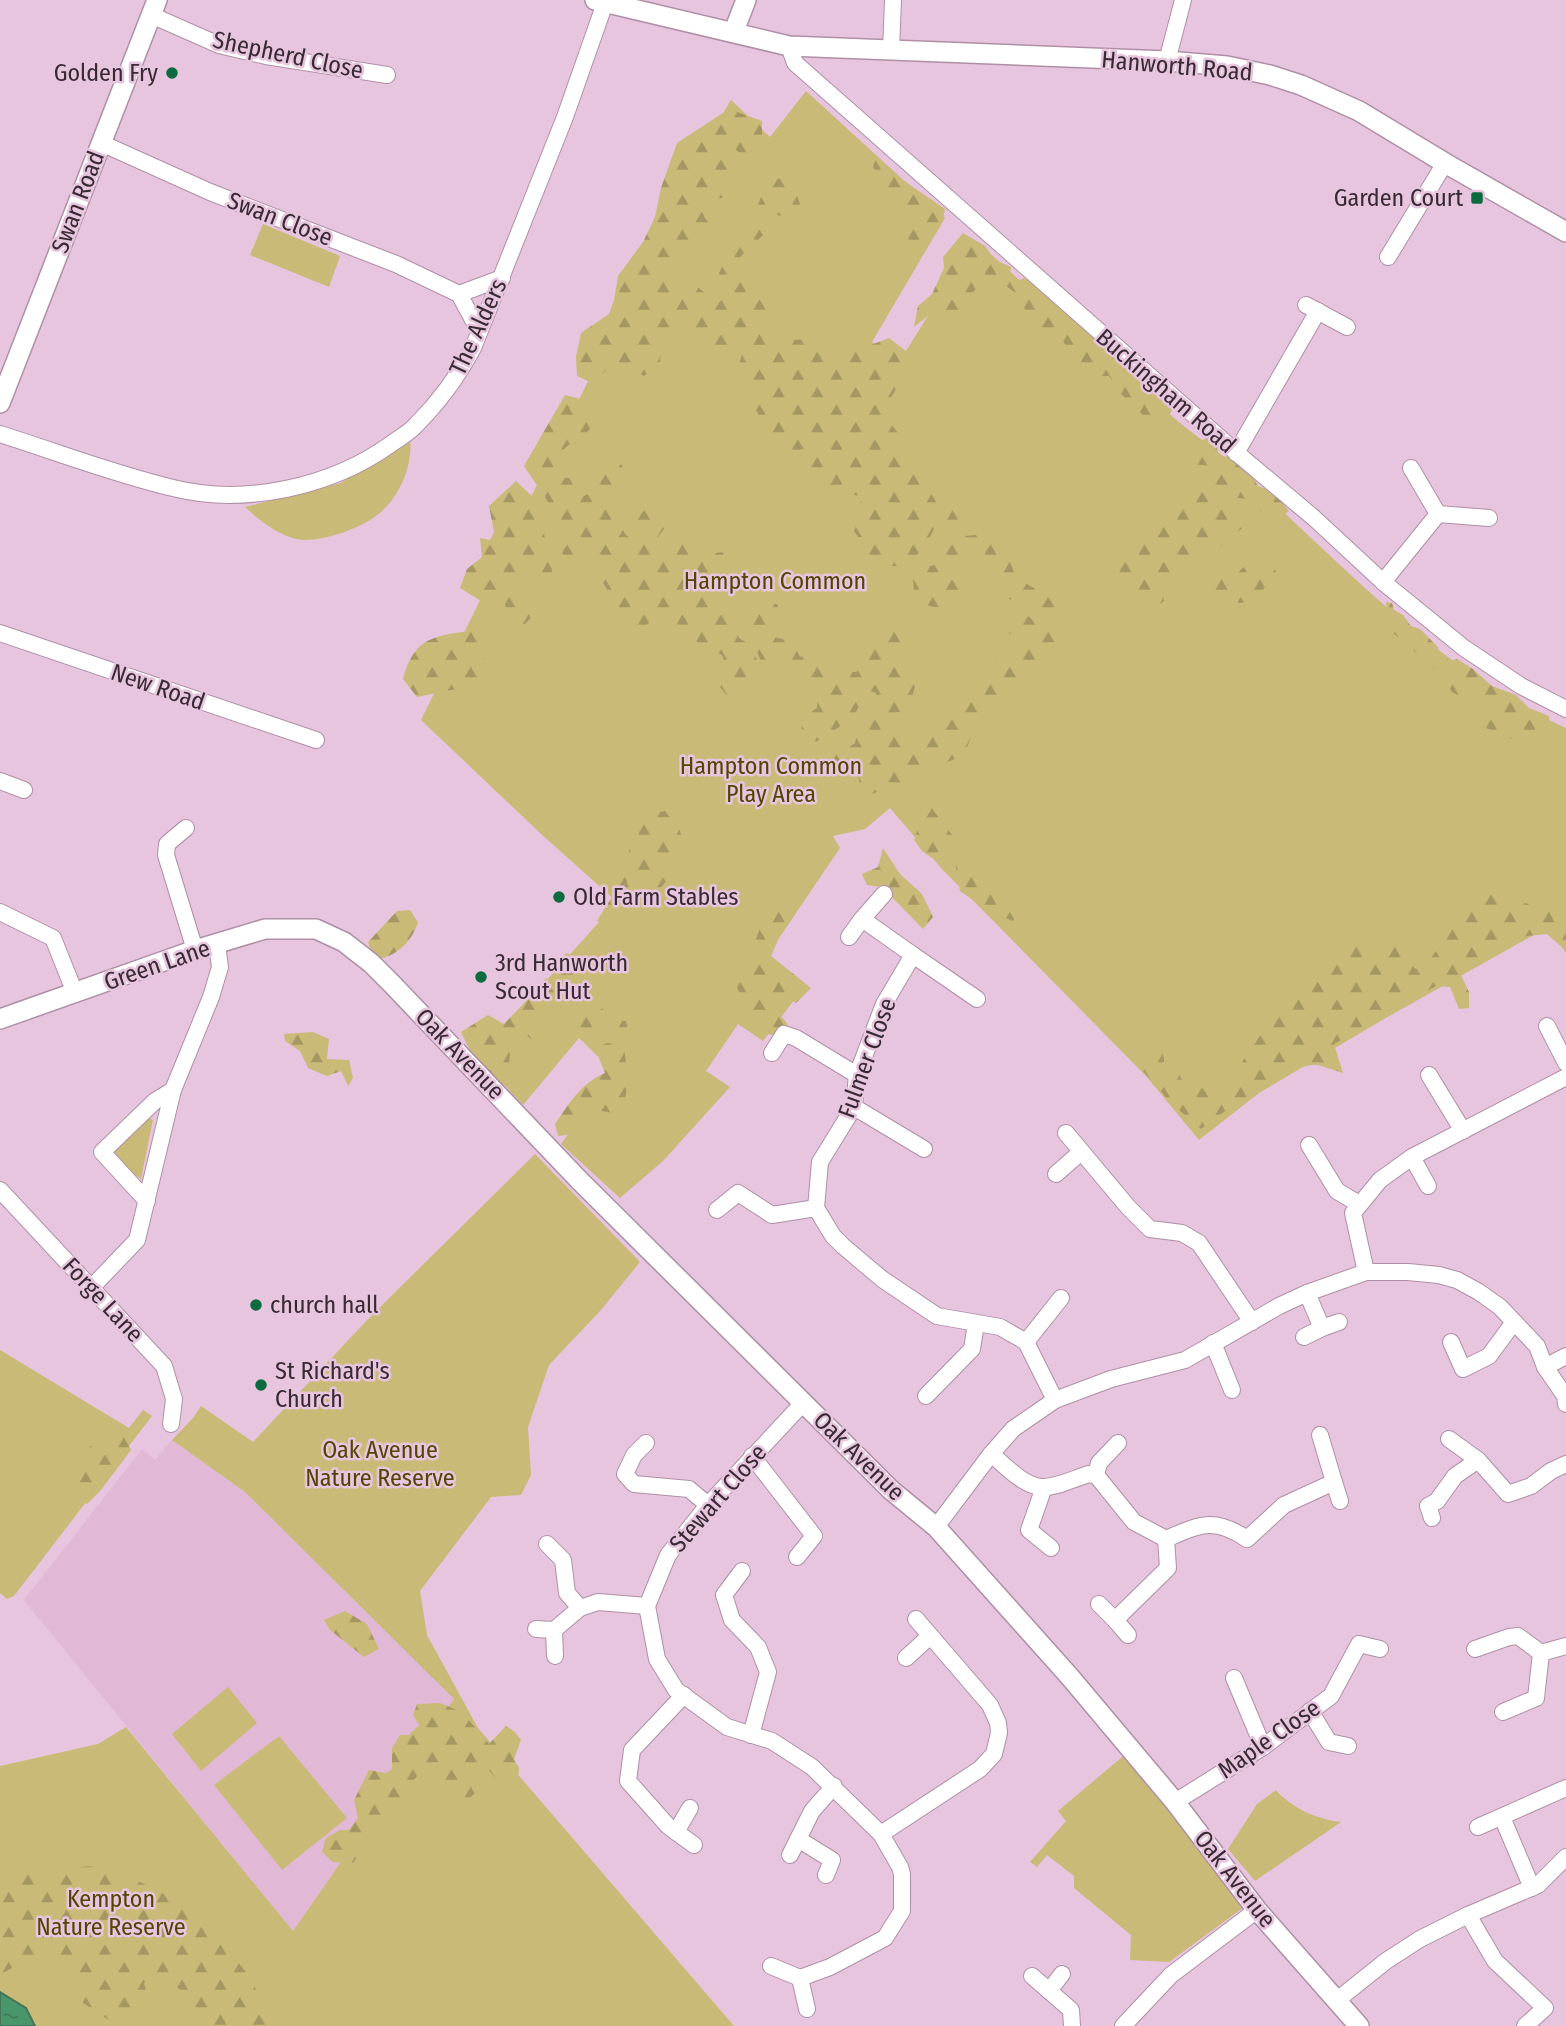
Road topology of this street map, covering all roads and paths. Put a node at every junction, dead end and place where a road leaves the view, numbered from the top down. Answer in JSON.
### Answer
{"nodes":[{"id":1,"x":746,"y":0,"type":"edge"},
{"id":2,"x":893,"y":0,"type":"edge"},
{"id":3,"x":1183,"y":0,"type":"edge"},
{"id":4,"x":601,"y":1,"type":"edge"},
{"id":5,"x":154,"y":8,"type":"edge"},
{"id":6,"x":733,"y":31,"type":"junction"},
{"id":7,"x":789,"y":46,"type":"junction"},
{"id":8,"x":891,"y":51,"type":"junction"},
{"id":9,"x":1167,"y":61,"type":"junction"},
{"id":10,"x":387,"y":75,"type":"dead end"},
{"id":11,"x":101,"y":143,"type":"junction"},
{"id":12,"x":1445,"y":163,"type":"junction"},
{"id":13,"x":1566,"y":232,"type":"edge"},
{"id":14,"x":1388,"y":257,"type":"dead end"},
{"id":15,"x":502,"y":278,"type":"junction"},
{"id":16,"x":459,"y":293,"type":"junction"},
{"id":17,"x":1348,"y":327,"type":"dead end"},
{"id":18,"x":479,"y":331,"type":"junction"},
{"id":19,"x":0,"y":403,"type":"edge"},
{"id":20,"x":0,"y":434,"type":"edge"},
{"id":21,"x":1236,"y":453,"type":"junction"},
{"id":22,"x":1411,"y":468,"type":"dead end"},
{"id":23,"x":1438,"y":514,"type":"junction"},
{"id":24,"x":1489,"y":518,"type":"dead end"},
{"id":25,"x":1383,"y":582,"type":"junction"},
{"id":26,"x":0,"y":633,"type":"edge"},
{"id":27,"x":1566,"y":709,"type":"edge"},
{"id":28,"x":316,"y":740,"type":"dead end"},
{"id":29,"x":0,"y":781,"type":"edge"},
{"id":30,"x":24,"y":790,"type":"dead end"},
{"id":31,"x":186,"y":828,"type":"dead end"},
{"id":32,"x":884,"y":894,"type":"dead end"},
{"id":33,"x":0,"y":912,"type":"edge"},
{"id":34,"x":862,"y":919,"type":"junction"},
{"id":35,"x":316,"y":929,"type":"joint"},
{"id":36,"x":849,"y":937,"type":"dead end"},
{"id":37,"x":216,"y":945,"type":"junction"},
{"id":38,"x":195,"y":950,"type":"junction"},
{"id":39,"x":913,"y":955,"type":"junction"},
{"id":40,"x":75,"y":993,"type":"junction"},
{"id":41,"x":977,"y":999,"type":"dead end"},
{"id":42,"x":0,"y":1019,"type":"edge"},
{"id":43,"x":1547,"y":1026,"type":"dead end"},
{"id":44,"x":772,"y":1053,"type":"dead end"},
{"id":45,"x":1566,"y":1063,"type":"edge"},
{"id":46,"x":858,"y":1075,"type":"junction"},
{"id":47,"x":1429,"y":1076,"type":"dead end"},
{"id":48,"x":1566,"y":1077,"type":"edge"},
{"id":49,"x":173,"y":1090,"type":"junction"},
{"id":50,"x":854,"y":1107,"type":"junction"},
{"id":51,"x":1463,"y":1131,"type":"junction"},
{"id":52,"x":1066,"y":1133,"type":"dead end"},
{"id":53,"x":1309,"y":1145,"type":"dead end"},
{"id":54,"x":923,"y":1149,"type":"dead end"},
{"id":55,"x":1081,"y":1152,"type":"junction"},
{"id":56,"x":1412,"y":1157,"type":"junction"},
{"id":57,"x":1056,"y":1174,"type":"dead end"},
{"id":58,"x":1428,"y":1186,"type":"dead end"},
{"id":59,"x":0,"y":1190,"type":"edge"},
{"id":60,"x":147,"y":1201,"type":"junction"},
{"id":61,"x":1359,"y":1203,"type":"junction"},
{"id":62,"x":816,"y":1208,"type":"junction"},
{"id":63,"x":717,"y":1210,"type":"dead end"},
{"id":64,"x":1366,"y":1272,"type":"junction"},
{"id":65,"x":92,"y":1287,"type":"junction"},
{"id":66,"x":1307,"y":1293,"type":"junction"},
{"id":67,"x":1061,"y":1298,"type":"dead end"},
{"id":68,"x":1252,"y":1322,"type":"junction"},
{"id":69,"x":1339,"y":1322,"type":"dead end"},
{"id":70,"x":1514,"y":1322,"type":"junction"},
{"id":71,"x":976,"y":1324,"type":"junction"},
{"id":72,"x":1322,"y":1328,"type":"junction"},
{"id":73,"x":1304,"y":1337,"type":"dead end"},
{"id":74,"x":1026,"y":1342,"type":"junction"},
{"id":75,"x":1451,"y":1342,"type":"dead end"},
{"id":76,"x":1213,"y":1343,"type":"junction"},
{"id":77,"x":1566,"y":1356,"type":"edge"},
{"id":78,"x":1545,"y":1367,"type":"junction"},
{"id":79,"x":1232,"y":1390,"type":"dead end"},
{"id":80,"x":926,"y":1396,"type":"dead end"},
{"id":81,"x":1055,"y":1400,"type":"junction"},
{"id":82,"x":804,"y":1402,"type":"junction"},
{"id":83,"x":1566,"y":1404,"type":"edge"},
{"id":84,"x":171,"y":1424,"type":"dead end"},
{"id":85,"x":1320,"y":1435,"type":"dead end"},
{"id":86,"x":1449,"y":1439,"type":"dead end"},
{"id":87,"x":646,"y":1443,"type":"dead end"},
{"id":88,"x":1118,"y":1443,"type":"dead end"},
{"id":89,"x":991,"y":1454,"type":"junction"},
{"id":90,"x":752,"y":1456,"type":"junction"},
{"id":91,"x":1478,"y":1460,"type":"junction"},
{"id":92,"x":1566,"y":1464,"type":"edge"},
{"id":93,"x":1096,"y":1475,"type":"junction"},
{"id":94,"x":1334,"y":1482,"type":"junction"},
{"id":95,"x":1044,"y":1488,"type":"junction"},
{"id":96,"x":1340,"y":1502,"type":"dead end"},
{"id":97,"x":708,"y":1505,"type":"junction"},
{"id":98,"x":1432,"y":1518,"type":"dead end"},
{"id":99,"x":936,"y":1527,"type":"junction"},
{"id":100,"x":1166,"y":1539,"type":"junction"},
{"id":101,"x":547,"y":1544,"type":"dead end"},
{"id":102,"x":1051,"y":1548,"type":"dead end"},
{"id":103,"x":797,"y":1557,"type":"dead end"},
{"id":104,"x":742,"y":1571,"type":"dead end"},
{"id":105,"x":1099,"y":1604,"type":"dead end"},
{"id":106,"x":647,"y":1606,"type":"junction"},
{"id":107,"x":580,"y":1608,"type":"junction"},
{"id":108,"x":916,"y":1619,"type":"dead end"},
{"id":109,"x":1115,"y":1620,"type":"junction"},
{"id":110,"x":536,"y":1629,"type":"dead end"},
{"id":111,"x":554,"y":1630,"type":"junction"},
{"id":112,"x":1128,"y":1635,"type":"dead end"},
{"id":113,"x":930,"y":1636,"type":"junction"},
{"id":114,"x":1566,"y":1646,"type":"edge"},
{"id":115,"x":1380,"y":1649,"type":"dead end"},
{"id":116,"x":1475,"y":1649,"type":"dead end"},
{"id":117,"x":1541,"y":1653,"type":"junction"},
{"id":118,"x":555,"y":1656,"type":"dead end"},
{"id":119,"x":906,"y":1657,"type":"dead end"},
{"id":120,"x":1234,"y":1678,"type":"dead end"},
{"id":121,"x":684,"y":1695,"type":"junction"},
{"id":122,"x":1310,"y":1711,"type":"junction"},
{"id":123,"x":1503,"y":1712,"type":"dead end"},
{"id":124,"x":751,"y":1735,"type":"junction"},
{"id":125,"x":1348,"y":1746,"type":"dead end"},
{"id":126,"x":1263,"y":1747,"type":"junction"},
{"id":127,"x":834,"y":1786,"type":"junction"},
{"id":128,"x":1566,"y":1787,"type":"edge"},
{"id":129,"x":1175,"y":1802,"type":"junction"},
{"id":130,"x":690,"y":1808,"type":"dead end"},
{"id":131,"x":1502,"y":1817,"type":"junction"},
{"id":132,"x":1478,"y":1827,"type":"dead end"},
{"id":133,"x":676,"y":1832,"type":"junction"},
{"id":134,"x":881,"y":1834,"type":"junction"},
{"id":135,"x":798,"y":1839,"type":"junction"},
{"id":136,"x":694,"y":1845,"type":"dead end"},
{"id":137,"x":790,"y":1856,"type":"dead end"},
{"id":138,"x":1566,"y":1857,"type":"edge"},
{"id":139,"x":826,"y":1875,"type":"dead end"},
{"id":140,"x":1532,"y":1888,"type":"junction"},
{"id":141,"x":1257,"y":1910,"type":"junction"},
{"id":142,"x":1468,"y":1915,"type":"junction"},
{"id":143,"x":771,"y":1966,"type":"dead end"},
{"id":144,"x":1062,"y":1974,"type":"dead end"},
{"id":145,"x":1032,"y":1976,"type":"dead end"},
{"id":146,"x":800,"y":1978,"type":"junction"},
{"id":147,"x":1049,"y":1991,"type":"junction"},
{"id":148,"x":1336,"y":2001,"type":"junction"},
{"id":149,"x":807,"y":2009,"type":"dead end"},
{"id":150,"x":1072,"y":2026,"type":"edge"},
{"id":151,"x":1123,"y":2026,"type":"edge"},
{"id":152,"x":1359,"y":2026,"type":"edge"},
{"id":153,"x":1525,"y":2026,"type":"edge"}],
"edges":[{"from":1,"to":6,"type":"street"},
{"from":2,"to":8,"type":"street"},
{"from":3,"to":9,"type":"street"},
{"from":4,"to":6,"type":"street","name":"Hanworth Road"},
{"from":4,"to":15,"type":"street","name":"The Alders"},
{"from":5,"to":10,"type":"street","name":"Shepherd Close"},
{"from":5,"to":11,"type":"street","name":"Swan Road"},
{"from":6,"to":7,"type":"street","name":"Hanworth Road"},
{"from":7,"to":8,"type":"street","name":"Hanworth Road"},
{"from":7,"to":21,"type":"street","name":"Buckingham Road"},
{"from":8,"to":9,"type":"street","name":"Hanworth Road"},
{"from":9,"to":12,"type":"street","name":"Hanworth Road"},
{"from":11,"to":16,"type":"street","name":"Swan Close"},
{"from":11,"to":19,"type":"street","name":"Swan Road"},
{"from":12,"to":13,"type":"street","name":"Hanworth Road"},
{"from":12,"to":14,"type":"street"},
{"from":15,"to":16,"type":"street"},
{"from":15,"to":18,"type":"street","name":"The Alders"},
{"from":16,"to":18,"type":"street"},
{"from":17,"to":21,"type":"street"},
{"from":18,"to":20,"type":"street","name":"The Alders"},
{"from":21,"to":25,"type":"street","name":"Buckingham Road"},
{"from":22,"to":23,"type":"street"},
{"from":23,"to":24,"type":"street"},
{"from":23,"to":25,"type":"street"},
{"from":25,"to":27,"type":"street","name":"Buckingham Road"},
{"from":26,"to":28,"type":"street","name":"New Road"},
{"from":29,"to":30,"type":"street"},
{"from":31,"to":38,"type":"street"},
{"from":32,"to":34,"type":"street"},
{"from":33,"to":40,"type":"street"},
{"from":34,"to":36,"type":"street"},
{"from":34,"to":39,"type":"street"},
{"from":35,"to":37,"type":"street","name":"Green Lane"},
{"from":35,"to":82,"type":"street","name":"Oak Avenue"},
{"from":37,"to":38,"type":"street","name":"Green Lane"},
{"from":37,"to":49,"type":"street"},
{"from":38,"to":40,"type":"street","name":"Green Lane"},
{"from":39,"to":41,"type":"street"},
{"from":39,"to":46,"type":"street","name":"Fulmer Close"},
{"from":40,"to":42,"type":"street","name":"Green Lane"},
{"from":43,"to":45,"type":"street"},
{"from":44,"to":46,"type":"street"},
{"from":46,"to":50,"type":"street","name":"Fulmer Close"},
{"from":47,"to":51,"type":"street"},
{"from":48,"to":51,"type":"street"},
{"from":49,"to":60,"type":"street"},
{"from":49,"to":60,"type":"street"},
{"from":50,"to":54,"type":"street"},
{"from":50,"to":62,"type":"street","name":"Fulmer Close"},
{"from":51,"to":56,"type":"street"},
{"from":52,"to":55,"type":"street"},
{"from":53,"to":61,"type":"street"},
{"from":55,"to":57,"type":"street"},
{"from":55,"to":68,"type":"street"},
{"from":56,"to":58,"type":"street"},
{"from":56,"to":61,"type":"street"},
{"from":59,"to":65,"type":"street","name":"Forge Lane"},
{"from":60,"to":65,"type":"street"},
{"from":61,"to":64,"type":"street"},
{"from":62,"to":63,"type":"street"},
{"from":62,"to":71,"type":"street"},
{"from":64,"to":66,"type":"street"},
{"from":64,"to":70,"type":"street"},
{"from":65,"to":84,"type":"street","name":"Forge Lane"},
{"from":66,"to":68,"type":"street"},
{"from":66,"to":72,"type":"street"},
{"from":67,"to":74,"type":"street"},
{"from":68,"to":76,"type":"street"},
{"from":69,"to":72,"type":"street"},
{"from":70,"to":75,"type":"street"},
{"from":70,"to":78,"type":"street"},
{"from":71,"to":74,"type":"street"},
{"from":71,"to":80,"type":"street"},
{"from":72,"to":73,"type":"street"},
{"from":74,"to":81,"type":"street"},
{"from":76,"to":79,"type":"street"},
{"from":76,"to":81,"type":"street"},
{"from":77,"to":78,"type":"street"},
{"from":78,"to":83,"type":"street"},
{"from":81,"to":89,"type":"street"},
{"from":82,"to":90,"type":"street","name":"Stewart Close"},
{"from":82,"to":99,"type":"street","name":"Oak Avenue"},
{"from":85,"to":94,"type":"street"},
{"from":86,"to":91,"type":"street"},
{"from":87,"to":97,"type":"street"},
{"from":88,"to":93,"type":"street"},
{"from":89,"to":95,"type":"street"},
{"from":89,"to":99,"type":"street"},
{"from":90,"to":97,"type":"street","name":"Stewart Close"},
{"from":90,"to":103,"type":"street"},
{"from":91,"to":92,"type":"street"},
{"from":91,"to":98,"type":"street"},
{"from":93,"to":95,"type":"street"},
{"from":93,"to":100,"type":"street"},
{"from":94,"to":96,"type":"street"},
{"from":94,"to":100,"type":"street"},
{"from":95,"to":102,"type":"street"},
{"from":97,"to":106,"type":"street","name":"Stewart Close"},
{"from":99,"to":129,"type":"street","name":"Oak Avenue"},
{"from":100,"to":109,"type":"street"},
{"from":101,"to":107,"type":"street"},
{"from":104,"to":124,"type":"street"},
{"from":105,"to":109,"type":"street"},
{"from":106,"to":107,"type":"street"},
{"from":106,"to":121,"type":"street"},
{"from":107,"to":111,"type":"street"},
{"from":108,"to":113,"type":"street"},
{"from":109,"to":112,"type":"street"},
{"from":110,"to":111,"type":"street"},
{"from":111,"to":118,"type":"street"},
{"from":113,"to":119,"type":"street"},
{"from":113,"to":134,"type":"street"},
{"from":114,"to":117,"type":"street"},
{"from":115,"to":122,"type":"street","name":"Maple Close"},
{"from":116,"to":117,"type":"street"},
{"from":117,"to":123,"type":"street"},
{"from":120,"to":126,"type":"street"},
{"from":121,"to":124,"type":"street"},
{"from":121,"to":133,"type":"street"},
{"from":122,"to":125,"type":"street"},
{"from":122,"to":126,"type":"street","name":"Maple Close"},
{"from":124,"to":127,"type":"street"},
{"from":126,"to":129,"type":"street","name":"Maple Close"},
{"from":127,"to":134,"type":"street"},
{"from":127,"to":135,"type":"street"},
{"from":128,"to":131,"type":"street"},
{"from":129,"to":141,"type":"street","name":"Oak Avenue"},
{"from":130,"to":133,"type":"street"},
{"from":131,"to":132,"type":"street"},
{"from":131,"to":140,"type":"street"},
{"from":133,"to":136,"type":"street"},
{"from":134,"to":146,"type":"street"},
{"from":135,"to":137,"type":"street"},
{"from":135,"to":139,"type":"street"},
{"from":138,"to":140,"type":"street"},
{"from":140,"to":142,"type":"street"},
{"from":141,"to":148,"type":"street","name":"Oak Avenue"},
{"from":141,"to":151,"type":"street"},
{"from":142,"to":148,"type":"street"},
{"from":142,"to":153,"type":"street"},
{"from":143,"to":146,"type":"street"},
{"from":144,"to":147,"type":"street"},
{"from":145,"to":147,"type":"street"},
{"from":146,"to":149,"type":"street"},
{"from":147,"to":150,"type":"street"},
{"from":148,"to":152,"type":"street","name":"Oak Avenue"}]}
